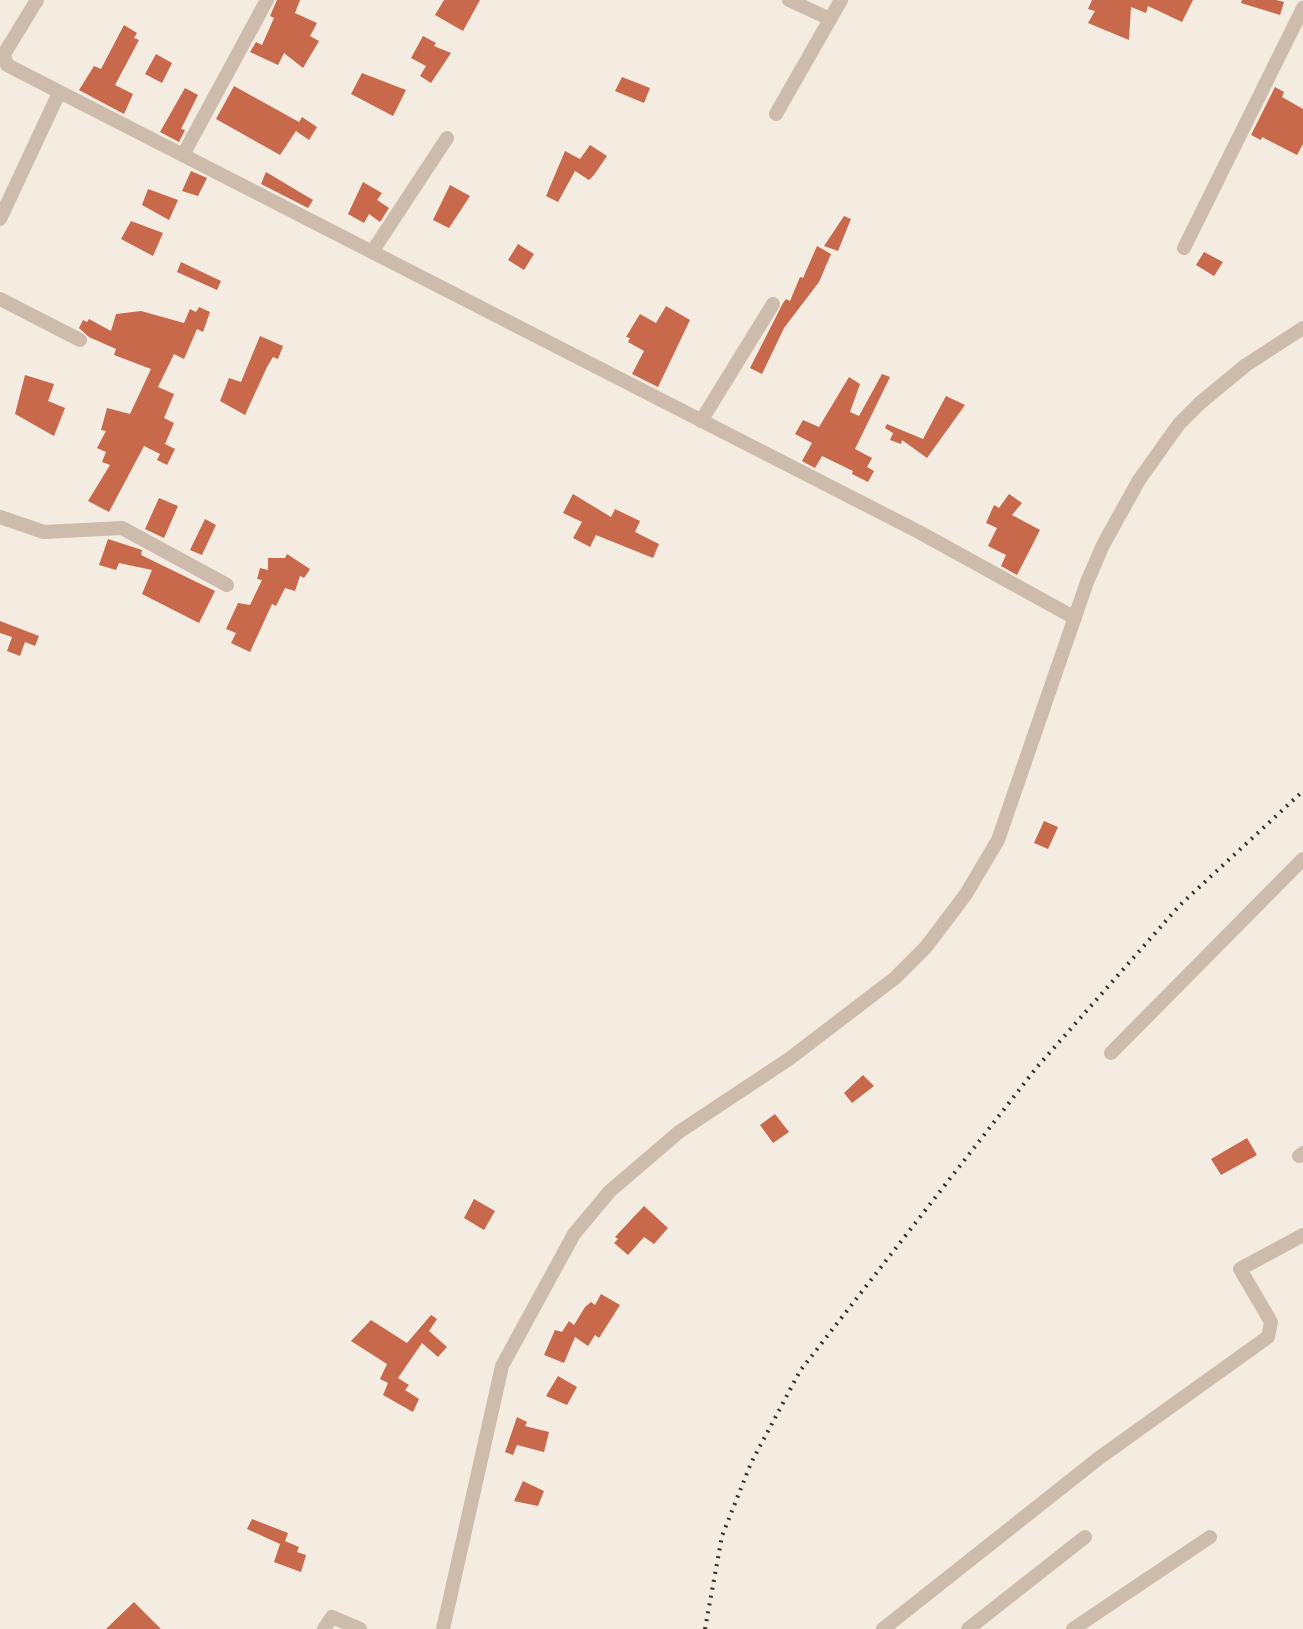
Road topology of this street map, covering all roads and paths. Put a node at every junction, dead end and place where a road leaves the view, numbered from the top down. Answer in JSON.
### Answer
{"nodes":[{"id":1,"x":37,"y":0,"type":"edge"},
{"id":2,"x":267,"y":0,"type":"edge"},
{"id":3,"x":789,"y":0,"type":"edge"},
{"id":4,"x":841,"y":0,"type":"edge"},
{"id":5,"x":1303,"y":8,"type":"edge"},
{"id":6,"x":830,"y":19,"type":"junction"},
{"id":7,"x":59,"y":93,"type":"junction"},
{"id":8,"x":776,"y":114,"type":"dead end"},
{"id":9,"x":447,"y":138,"type":"dead end"},
{"id":10,"x":183,"y":155,"type":"junction"},
{"id":11,"x":0,"y":219,"type":"edge"},
{"id":12,"x":1184,"y":248,"type":"dead end"},
{"id":13,"x":372,"y":252,"type":"junction"},
{"id":14,"x":0,"y":299,"type":"edge"},
{"id":15,"x":773,"y":304,"type":"dead end"},
{"id":16,"x":1303,"y":328,"type":"edge"},
{"id":17,"x":80,"y":340,"type":"dead end"},
{"id":18,"x":701,"y":421,"type":"junction"},
{"id":19,"x":0,"y":517,"type":"edge"},
{"id":20,"x":227,"y":585,"type":"dead end"},
{"id":21,"x":1075,"y":618,"type":"junction"},
{"id":22,"x":1303,"y":859,"type":"edge"},
{"id":23,"x":1111,"y":1053,"type":"dead end"},
{"id":24,"x":1303,"y":1235,"type":"edge"},
{"id":25,"x":1085,"y":1537,"type":"dead end"},
{"id":26,"x":1210,"y":1537,"type":"dead end"},
{"id":27,"x":324,"y":1629,"type":"edge"},
{"id":28,"x":360,"y":1629,"type":"edge"},
{"id":29,"x":443,"y":1629,"type":"edge"},
{"id":30,"x":883,"y":1629,"type":"edge"},
{"id":31,"x":968,"y":1629,"type":"edge"},
{"id":32,"x":1073,"y":1629,"type":"edge"}],
"edges":[{"from":1,"to":7,"type":"street"},
{"from":2,"to":10,"type":"street"},
{"from":3,"to":6,"type":"street"},
{"from":4,"to":6,"type":"street"},
{"from":5,"to":12,"type":"street"},
{"from":6,"to":8,"type":"street"},
{"from":7,"to":10,"type":"street"},
{"from":7,"to":11,"type":"street"},
{"from":9,"to":13,"type":"street"},
{"from":10,"to":13,"type":"street"},
{"from":13,"to":18,"type":"street"},
{"from":14,"to":17,"type":"street"},
{"from":15,"to":18,"type":"street"},
{"from":16,"to":21,"type":"street"},
{"from":18,"to":21,"type":"street"},
{"from":19,"to":20,"type":"street"},
{"from":21,"to":29,"type":"street"},
{"from":22,"to":23,"type":"street"},
{"from":24,"to":30,"type":"street"},
{"from":25,"to":31,"type":"street"},
{"from":26,"to":32,"type":"street"},
{"from":27,"to":28,"type":"street"}]}
